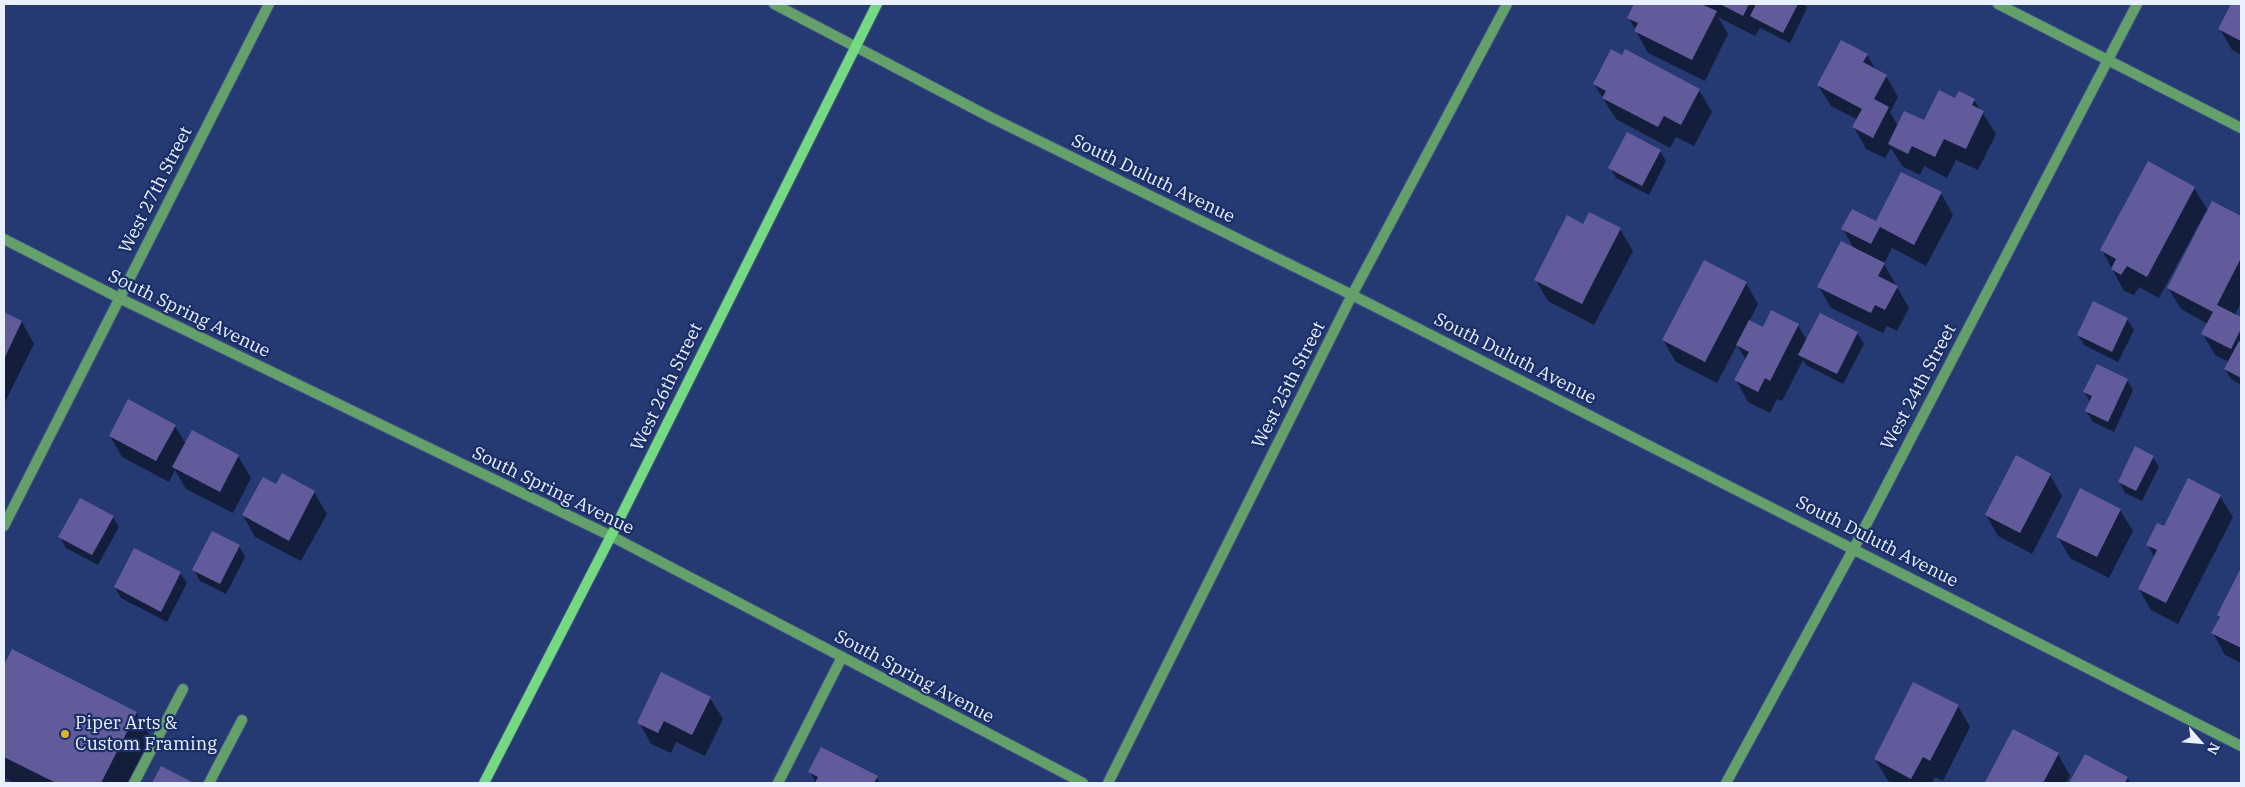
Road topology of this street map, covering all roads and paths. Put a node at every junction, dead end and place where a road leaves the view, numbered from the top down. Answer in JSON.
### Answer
{"nodes":[{"id":1,"x":269,"y":4,"type":"edge"},
{"id":2,"x":774,"y":4,"type":"edge"},
{"id":3,"x":877,"y":4,"type":"edge"},
{"id":4,"x":1506,"y":4,"type":"edge"},
{"id":5,"x":1998,"y":4,"type":"edge"},
{"id":6,"x":2137,"y":4,"type":"edge"},
{"id":7,"x":856,"y":46,"type":"junction"},
{"id":8,"x":2107,"y":61,"type":"junction"},
{"id":9,"x":2241,"y":128,"type":"edge"},
{"id":10,"x":4,"y":239,"type":"edge"},
{"id":11,"x":1352,"y":295,"type":"junction"},
{"id":12,"x":119,"y":298,"type":"junction"},
{"id":13,"x":4,"y":526,"type":"edge"},
{"id":14,"x":611,"y":536,"type":"junction"},
{"id":15,"x":1854,"y":548,"type":"junction"},
{"id":16,"x":842,"y":658,"type":"junction"},
{"id":17,"x":183,"y":689,"type":"dead end"},
{"id":18,"x":242,"y":720,"type":"dead end"},
{"id":19,"x":2241,"y":746,"type":"edge"},
{"id":20,"x":134,"y":783,"type":"edge"},
{"id":21,"x":209,"y":783,"type":"edge"},
{"id":22,"x":484,"y":783,"type":"edge"},
{"id":23,"x":778,"y":783,"type":"edge"},
{"id":24,"x":1083,"y":783,"type":"edge"},
{"id":25,"x":1108,"y":783,"type":"edge"},
{"id":26,"x":1726,"y":783,"type":"edge"}],
"edges":[{"from":1,"to":12,"type":"street","name":"West 27th Street"},
{"from":2,"to":7,"type":"street","name":"South Duluth Avenue"},
{"from":3,"to":7,"type":"main road","name":"West 26th Street"},
{"from":4,"to":11,"type":"street","name":"West 25th Street"},
{"from":5,"to":8,"type":"street"},
{"from":6,"to":8,"type":"street","name":"West 24th Street"},
{"from":7,"to":11,"type":"street","name":"South Duluth Avenue"},
{"from":7,"to":14,"type":"main road","name":"West 26th Street"},
{"from":8,"to":9,"type":"street"},
{"from":8,"to":15,"type":"street","name":"West 24th Street"},
{"from":10,"to":12,"type":"street","name":"South Spring Avenue"},
{"from":11,"to":15,"type":"street","name":"South Duluth Avenue"},
{"from":11,"to":25,"type":"street","name":"West 25th Street"},
{"from":12,"to":13,"type":"street","name":"West 27th Street"},
{"from":12,"to":14,"type":"street","name":"South Spring Avenue"},
{"from":14,"to":16,"type":"street","name":"South Spring Avenue"},
{"from":14,"to":22,"type":"main road","name":"West 26th Street"},
{"from":15,"to":19,"type":"street","name":"South Duluth Avenue"},
{"from":15,"to":26,"type":"street","name":"West 24th Street"},
{"from":16,"to":23,"type":"street"},
{"from":16,"to":24,"type":"street","name":"South Spring Avenue"},
{"from":17,"to":20,"type":"street"},
{"from":18,"to":21,"type":"street"}]}
